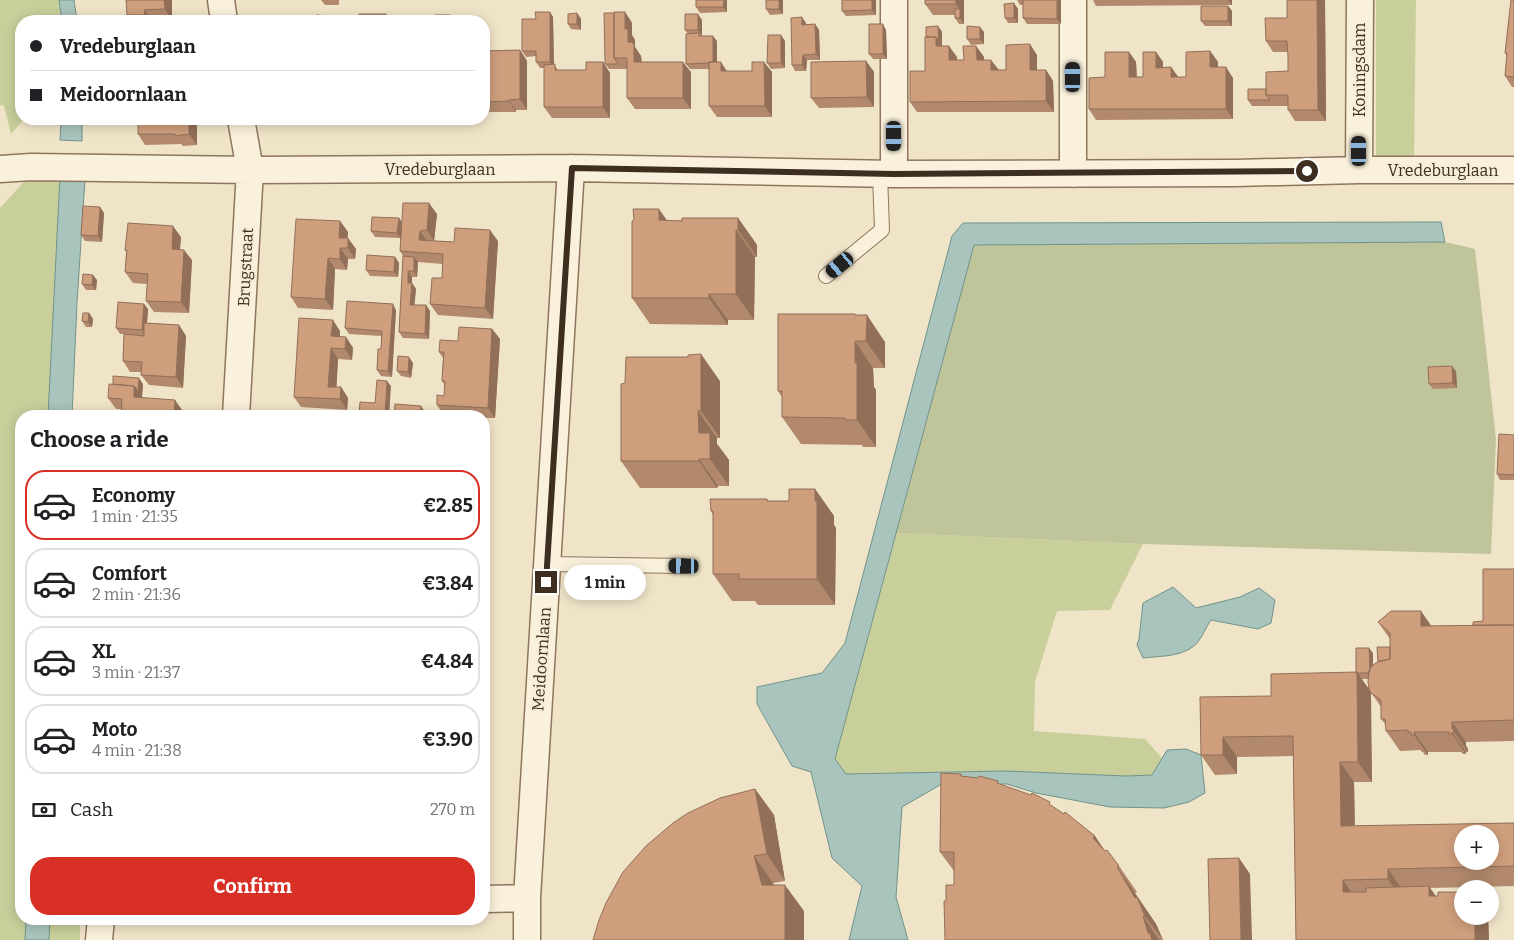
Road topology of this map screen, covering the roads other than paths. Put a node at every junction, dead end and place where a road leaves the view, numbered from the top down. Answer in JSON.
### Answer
{"nodes":[{"id":1,"x":221,"y":0,"type":"edge"},
{"id":2,"x":894,"y":0,"type":"edge"},
{"id":3,"x":1073,"y":0,"type":"edge"},
{"id":4,"x":1360,"y":0,"type":"edge"},
{"id":5,"x":223,"y":15,"type":"edge"},
{"id":6,"x":242,"y":125,"type":"edge"},
{"id":7,"x":572,"y":168,"type":"junction"},
{"id":8,"x":0,"y":169,"type":"edge"},
{"id":9,"x":250,"y":170,"type":"junction"},
{"id":10,"x":1359,"y":170,"type":"junction"},
{"id":11,"x":1514,"y":170,"type":"edge"},
{"id":12,"x":887,"y":174,"type":"junction"},
{"id":13,"x":1073,"y":174,"type":"junction"},
{"id":14,"x":826,"y":276,"type":"dead end"},
{"id":15,"x":236,"y":410,"type":"edge"},
{"id":16,"x":547,"y":564,"type":"junction"},
{"id":17,"x":684,"y":566,"type":"dead end"},
{"id":18,"x":527,"y":898,"type":"junction"},
{"id":19,"x":490,"y":899,"type":"edge"},
{"id":20,"x":100,"y":925,"type":"edge"},
{"id":21,"x":99,"y":940,"type":"edge"},
{"id":22,"x":527,"y":940,"type":"edge"}],
"edges":[{"from":1,"to":5,"type":"street"},
{"from":2,"to":12,"type":"street"},
{"from":3,"to":13,"type":"street"},
{"from":4,"to":10,"type":"street","name":"Koningsdam"},
{"from":6,"to":9,"type":"street","name":"Brugstraat"},
{"from":7,"to":9,"type":"street","name":"Vredeburglaan"},
{"from":7,"to":12,"type":"street","name":"Vredeburglaan"},
{"from":7,"to":16,"type":"street","name":"Meidoornlaan"},
{"from":8,"to":9,"type":"street","name":"Vredeburglaan"},
{"from":9,"to":15,"type":"street","name":"Brugstraat"},
{"from":10,"to":11,"type":"street","name":"Vredeburglaan"},
{"from":10,"to":13,"type":"street","name":"Vredeburglaan"},
{"from":12,"to":13,"type":"street","name":"Vredeburglaan"},
{"from":12,"to":14,"type":"lane"},
{"from":16,"to":17,"type":"lane"},
{"from":16,"to":18,"type":"street","name":"Meidoornlaan"},
{"from":18,"to":19,"type":"street"},
{"from":18,"to":22,"type":"street","name":"Meidoornlaan"},
{"from":20,"to":21,"type":"street"}]}
